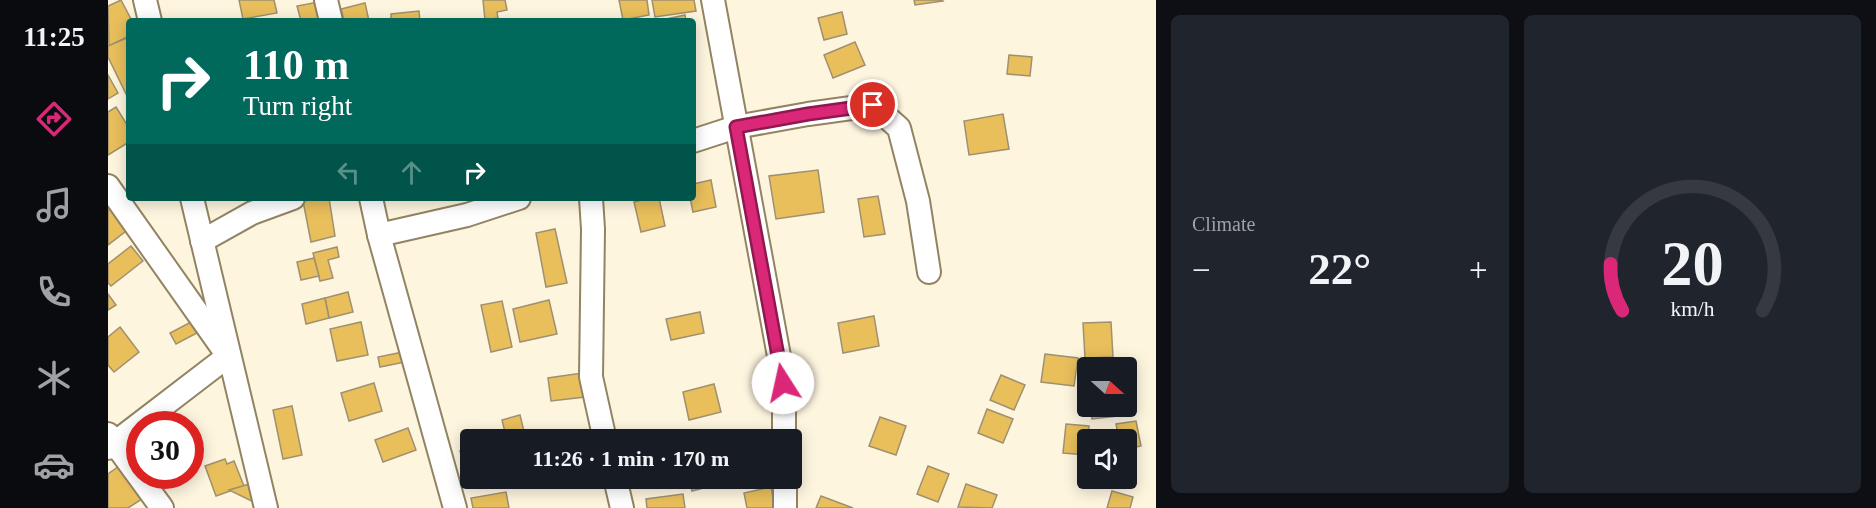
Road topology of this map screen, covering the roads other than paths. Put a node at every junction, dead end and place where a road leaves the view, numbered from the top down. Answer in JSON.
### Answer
{"nodes":[{"id":1,"x":146,"y":0,"type":"edge"},
{"id":2,"x":326,"y":0,"type":"edge"},
{"id":3,"x":713,"y":0,"type":"edge"},
{"id":4,"x":149,"y":18,"type":"edge"},
{"id":5,"x":330,"y":18,"type":"edge"},
{"id":6,"x":736,"y":127,"type":"junction"},
{"id":7,"x":696,"y":140,"type":"edge"},
{"id":8,"x":108,"y":186,"type":"edge"},
{"id":9,"x":193,"y":201,"type":"edge"},
{"id":10,"x":285,"y":201,"type":"edge"},
{"id":11,"x":372,"y":201,"type":"edge"},
{"id":12,"x":510,"y":201,"type":"edge"},
{"id":13,"x":591,"y":201,"type":"edge"},
{"id":14,"x":380,"y":235,"type":"junction"},
{"id":15,"x":202,"y":241,"type":"junction"},
{"id":16,"x":929,"y":272,"type":"dead end"},
{"id":17,"x":228,"y":356,"type":"junction"},
{"id":18,"x":603,"y":429,"type":"edge"},
{"id":19,"x":784,"y":429,"type":"edge"},
{"id":20,"x":110,"y":441,"type":"edge"},
{"id":21,"x":618,"y":489,"type":"edge"},
{"id":22,"x":785,"y":489,"type":"edge"},
{"id":23,"x":162,"y":508,"type":"edge"},
{"id":24,"x":266,"y":508,"type":"edge"},
{"id":25,"x":455,"y":508,"type":"edge"},
{"id":26,"x":622,"y":508,"type":"edge"},
{"id":27,"x":785,"y":508,"type":"edge"}],
"edges":[{"from":1,"to":4,"type":"street"},
{"from":2,"to":5,"type":"street"},
{"from":3,"to":6,"type":"street"},
{"from":6,"to":7,"type":"street"},
{"from":6,"to":16,"type":"street"},
{"from":6,"to":19,"type":"street"},
{"from":8,"to":17,"type":"street"},
{"from":9,"to":15,"type":"street"},
{"from":10,"to":15,"type":"street"},
{"from":11,"to":14,"type":"street"},
{"from":12,"to":14,"type":"street"},
{"from":13,"to":18,"type":"street"},
{"from":14,"to":25,"type":"street"},
{"from":15,"to":17,"type":"street"},
{"from":17,"to":20,"type":"street"},
{"from":17,"to":24,"type":"street"},
{"from":20,"to":23,"type":"street"},
{"from":21,"to":26,"type":"street"},
{"from":22,"to":27,"type":"street"}]}
